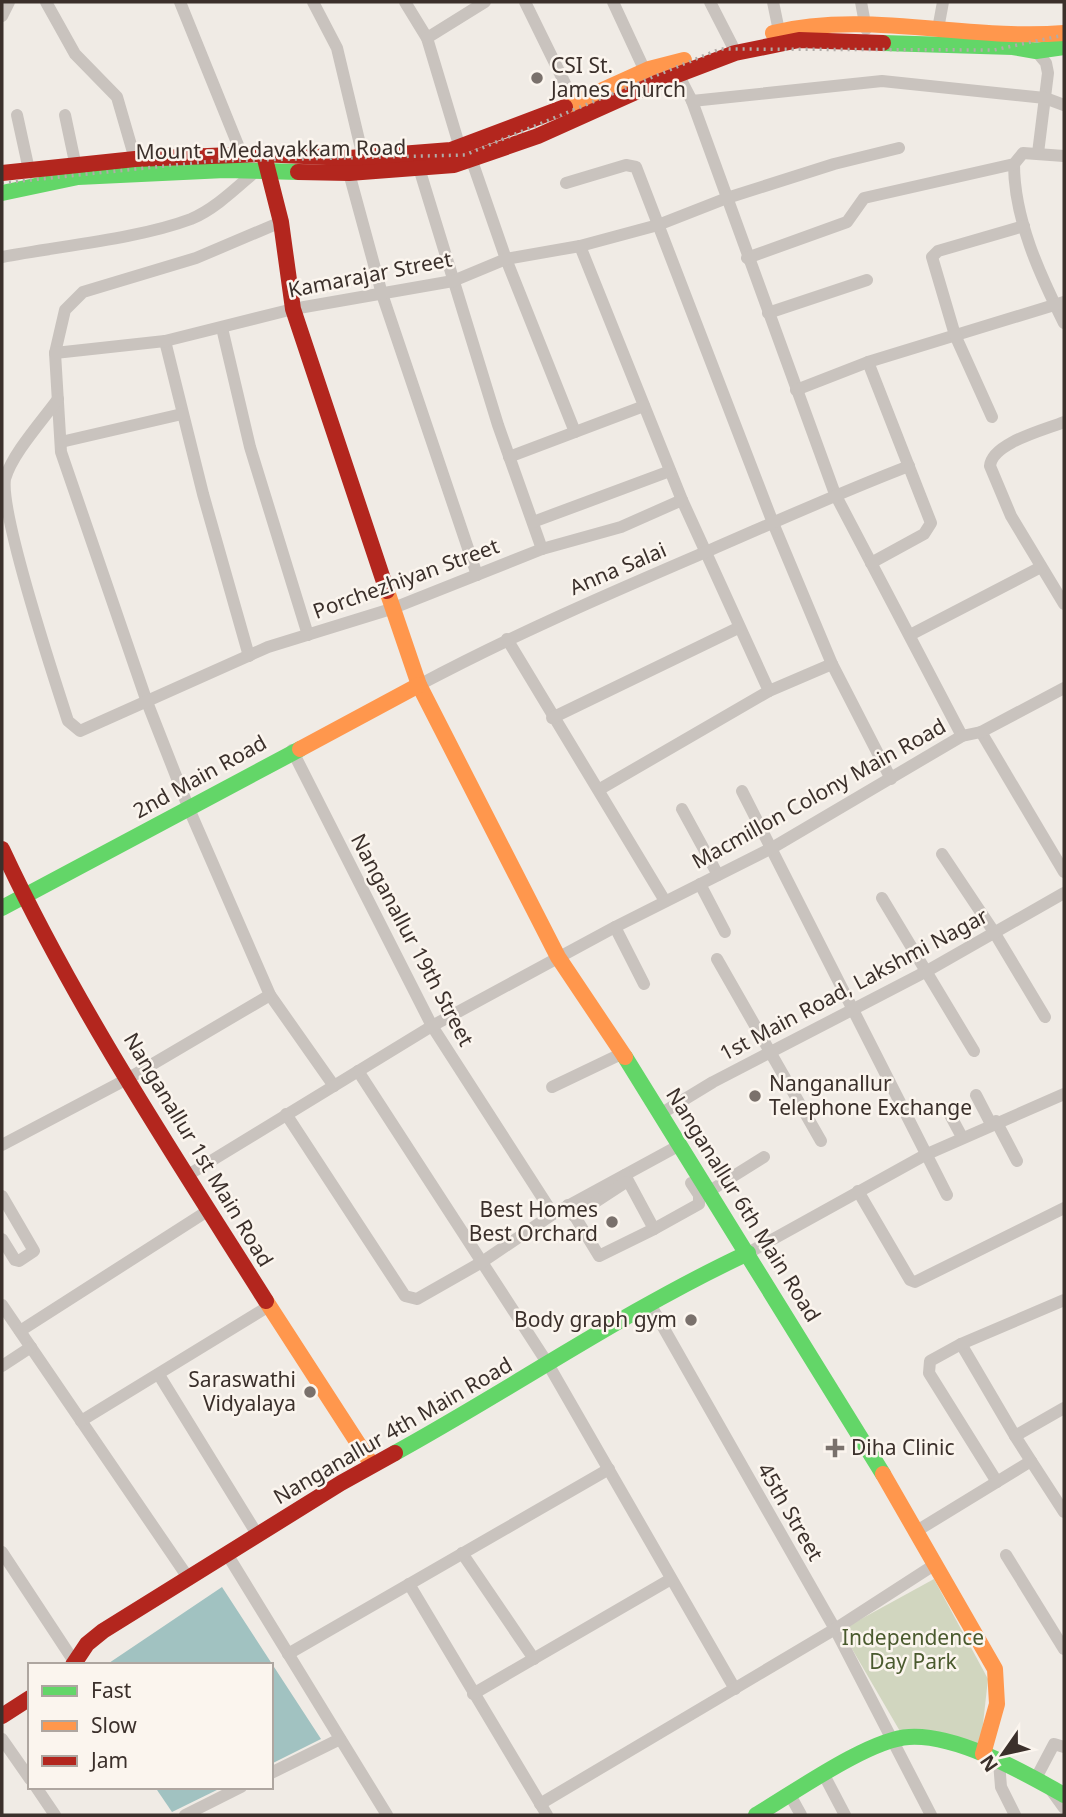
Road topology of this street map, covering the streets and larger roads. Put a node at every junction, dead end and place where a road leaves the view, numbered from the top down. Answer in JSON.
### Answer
{"nodes":[{"id":1,"x":9,"y":2,"type":"edge"},
{"id":2,"x":46,"y":2,"type":"edge"},
{"id":3,"x":180,"y":2,"type":"edge"},
{"id":4,"x":313,"y":2,"type":"edge"},
{"id":5,"x":405,"y":2,"type":"edge"},
{"id":6,"x":485,"y":2,"type":"edge"},
{"id":7,"x":525,"y":2,"type":"edge"},
{"id":8,"x":613,"y":2,"type":"edge"},
{"id":9,"x":710,"y":2,"type":"edge"},
{"id":10,"x":773,"y":2,"type":"edge"},
{"id":11,"x":861,"y":2,"type":"edge"},
{"id":12,"x":943,"y":2,"type":"edge"},
{"id":13,"x":2,"y":16,"type":"edge"},
{"id":14,"x":866,"y":29,"type":"junction"},
{"id":15,"x":938,"y":29,"type":"junction"},
{"id":16,"x":779,"y":31,"type":"junction"},
{"id":17,"x":1064,"y":33,"type":"edge"},
{"id":18,"x":427,"y":38,"type":"junction"},
{"id":19,"x":1038,"y":43,"type":"junction"},
{"id":20,"x":732,"y":45,"type":"junction"},
{"id":21,"x":1064,"y":47,"type":"edge"},
{"id":22,"x":671,"y":70,"type":"junction"},
{"id":23,"x":645,"y":71,"type":"junction"},
{"id":24,"x":1045,"y":98,"type":"junction"},
{"id":25,"x":692,"y":101,"type":"junction"},
{"id":26,"x":575,"y":104,"type":"junction"},
{"id":27,"x":1064,"y":105,"type":"edge"},
{"id":28,"x":17,"y":115,"type":"dead end"},
{"id":29,"x":65,"y":115,"type":"dead end"},
{"id":30,"x":460,"y":148,"type":"junction"},
{"id":31,"x":899,"y":148,"type":"dead end"},
{"id":32,"x":1038,"y":153,"type":"junction"},
{"id":33,"x":264,"y":154,"type":"junction"},
{"id":34,"x":242,"y":155,"type":"junction"},
{"id":35,"x":1064,"y":156,"type":"edge"},
{"id":36,"x":363,"y":158,"type":"junction"},
{"id":37,"x":135,"y":159,"type":"junction"},
{"id":38,"x":472,"y":161,"type":"junction"},
{"id":39,"x":1014,"y":164,"type":"junction"},
{"id":40,"x":76,"y":167,"type":"junction"},
{"id":41,"x":419,"y":168,"type":"junction"},
{"id":42,"x":29,"y":170,"type":"junction"},
{"id":43,"x":262,"y":172,"type":"junction"},
{"id":44,"x":2,"y":173,"type":"edge"},
{"id":45,"x":349,"y":173,"type":"junction"},
{"id":46,"x":566,"y":183,"type":"dead end"},
{"id":47,"x":2,"y":193,"type":"edge"},
{"id":48,"x":727,"y":198,"type":"junction"},
{"id":49,"x":281,"y":222,"type":"junction"},
{"id":50,"x":658,"y":225,"type":"junction"},
{"id":51,"x":1024,"y":226,"type":"junction"},
{"id":52,"x":580,"y":246,"type":"junction"},
{"id":53,"x":2,"y":257,"type":"edge"},
{"id":54,"x":747,"y":258,"type":"junction"},
{"id":55,"x":506,"y":259,"type":"junction"},
{"id":56,"x":867,"y":280,"type":"dead end"},
{"id":57,"x":453,"y":281,"type":"junction"},
{"id":58,"x":382,"y":294,"type":"junction"},
{"id":59,"x":1060,"y":303,"type":"edge"},
{"id":60,"x":293,"y":309,"type":"junction"},
{"id":61,"x":768,"y":313,"type":"junction"},
{"id":62,"x":1064,"y":323,"type":"edge"},
{"id":63,"x":222,"y":328,"type":"junction"},
{"id":64,"x":955,"y":335,"type":"junction"},
{"id":65,"x":165,"y":341,"type":"junction"},
{"id":66,"x":55,"y":352,"type":"junction"},
{"id":67,"x":868,"y":362,"type":"junction"},
{"id":68,"x":796,"y":390,"type":"junction"},
{"id":69,"x":58,"y":399,"type":"junction"},
{"id":70,"x":644,"y":406,"type":"junction"},
{"id":71,"x":182,"y":414,"type":"junction"},
{"id":72,"x":992,"y":417,"type":"dead end"},
{"id":73,"x":1063,"y":425,"type":"edge"},
{"id":74,"x":575,"y":432,"type":"junction"},
{"id":75,"x":61,"y":442,"type":"junction"},
{"id":76,"x":509,"y":457,"type":"junction"},
{"id":77,"x":909,"y":466,"type":"junction"},
{"id":78,"x":670,"y":471,"type":"junction"},
{"id":79,"x":2,"y":494,"type":"edge"},
{"id":80,"x":835,"y":494,"type":"junction"},
{"id":81,"x":682,"y":500,"type":"junction"},
{"id":82,"x":533,"y":522,"type":"junction"},
{"id":83,"x":773,"y":523,"type":"junction"},
{"id":84,"x":542,"y":549,"type":"junction"},
{"id":85,"x":706,"y":552,"type":"junction"},
{"id":86,"x":870,"y":562,"type":"junction"},
{"id":87,"x":1041,"y":567,"type":"junction"},
{"id":88,"x":477,"y":575,"type":"junction"},
{"id":89,"x":1064,"y":604,"type":"edge"},
{"id":90,"x":391,"y":609,"type":"junction"},
{"id":91,"x":738,"y":628,"type":"junction"},
{"id":92,"x":308,"y":635,"type":"junction"},
{"id":93,"x":910,"y":635,"type":"junction"},
{"id":94,"x":507,"y":639,"type":"junction"},
{"id":95,"x":249,"y":656,"type":"junction"},
{"id":96,"x":832,"y":664,"type":"junction"},
{"id":97,"x":419,"y":685,"type":"junction"},
{"id":98,"x":769,"y":691,"type":"junction"},
{"id":99,"x":1063,"y":693,"type":"edge"},
{"id":100,"x":147,"y":702,"type":"junction"},
{"id":101,"x":552,"y":718,"type":"junction"},
{"id":102,"x":981,"y":732,"type":"junction"},
{"id":103,"x":962,"y":736,"type":"junction"},
{"id":104,"x":292,"y":750,"type":"junction"},
{"id":105,"x":891,"y":779,"type":"junction"},
{"id":106,"x":600,"y":789,"type":"junction"},
{"id":107,"x":742,"y":791,"type":"dead end"},
{"id":108,"x":189,"y":809,"type":"junction"},
{"id":109,"x":682,"y":809,"type":"dead end"},
{"id":110,"x":772,"y":848,"type":"junction"},
{"id":111,"x":2,"y":849,"type":"edge"},
{"id":112,"x":942,"y":854,"type":"dead end"},
{"id":113,"x":1064,"y":872,"type":"edge"},
{"id":114,"x":718,"y":875,"type":"junction"},
{"id":115,"x":701,"y":884,"type":"junction"},
{"id":116,"x":1064,"y":894,"type":"edge"},
{"id":117,"x":23,"y":897,"type":"junction"},
{"id":118,"x":881,"y":898,"type":"dead end"},
{"id":119,"x":665,"y":901,"type":"junction"},
{"id":120,"x":2,"y":908,"type":"edge"},
{"id":121,"x":615,"y":927,"type":"junction"},
{"id":122,"x":725,"y":932,"type":"dead end"},
{"id":123,"x":995,"y":932,"type":"junction"},
{"id":124,"x":558,"y":957,"type":"junction"},
{"id":125,"x":717,"y":959,"type":"dead end"},
{"id":126,"x":927,"y":971,"type":"junction"},
{"id":127,"x":644,"y":984,"type":"dead end"},
{"id":128,"x":270,"y":995,"type":"junction"},
{"id":129,"x":853,"y":1008,"type":"junction"},
{"id":130,"x":1045,"y":1017,"type":"dead end"},
{"id":131,"x":432,"y":1026,"type":"junction"},
{"id":132,"x":771,"y":1051,"type":"junction"},
{"id":133,"x":974,"y":1051,"type":"dead end"},
{"id":134,"x":621,"y":1054,"type":"junction"},
{"id":135,"x":358,"y":1071,"type":"junction"},
{"id":136,"x":129,"y":1078,"type":"junction"},
{"id":137,"x":334,"y":1086,"type":"junction"},
{"id":138,"x":552,"y":1087,"type":"dead end"},
{"id":139,"x":976,"y":1096,"type":"dead end"},
{"id":140,"x":1063,"y":1097,"type":"edge"},
{"id":141,"x":948,"y":1111,"type":"dead end"},
{"id":142,"x":663,"y":1113,"type":"junction"},
{"id":143,"x":286,"y":1114,"type":"junction"},
{"id":144,"x":993,"y":1123,"type":"junction"},
{"id":145,"x":2,"y":1129,"type":"edge"},
{"id":146,"x":962,"y":1137,"type":"junction"},
{"id":147,"x":821,"y":1141,"type":"dead end"},
{"id":148,"x":5,"y":1143,"type":"edge"},
{"id":149,"x":678,"y":1151,"type":"junction"},
{"id":150,"x":925,"y":1155,"type":"junction"},
{"id":151,"x":764,"y":1157,"type":"dead end"},
{"id":152,"x":1017,"y":1161,"type":"dead end"},
{"id":153,"x":188,"y":1175,"type":"junction"},
{"id":154,"x":627,"y":1178,"type":"junction"},
{"id":155,"x":858,"y":1191,"type":"junction"},
{"id":156,"x":708,"y":1192,"type":"junction"},
{"id":157,"x":947,"y":1195,"type":"dead end"},
{"id":158,"x":2,"y":1196,"type":"edge"},
{"id":159,"x":1064,"y":1208,"type":"edge"},
{"id":160,"x":209,"y":1210,"type":"junction"},
{"id":161,"x":571,"y":1210,"type":"junction"},
{"id":162,"x":552,"y":1214,"type":"junction"},
{"id":163,"x":654,"y":1229,"type":"junction"},
{"id":164,"x":2,"y":1239,"type":"edge"},
{"id":165,"x":748,"y":1253,"type":"junction"},
{"id":166,"x":482,"y":1262,"type":"junction"},
{"id":167,"x":1064,"y":1300,"type":"edge"},
{"id":168,"x":650,"y":1304,"type":"junction"},
{"id":169,"x":2,"y":1305,"type":"edge"},
{"id":170,"x":269,"y":1307,"type":"junction"},
{"id":171,"x":20,"y":1331,"type":"junction"},
{"id":172,"x":961,"y":1344,"type":"junction"},
{"id":173,"x":31,"y":1347,"type":"junction"},
{"id":174,"x":548,"y":1364,"type":"junction"},
{"id":175,"x":2,"y":1366,"type":"edge"},
{"id":176,"x":159,"y":1375,"type":"junction"},
{"id":177,"x":1064,"y":1408,"type":"edge"},
{"id":178,"x":81,"y":1421,"type":"junction"},
{"id":179,"x":1015,"y":1436,"type":"junction"},
{"id":180,"x":1031,"y":1461,"type":"junction"},
{"id":181,"x":372,"y":1465,"type":"junction"},
{"id":182,"x":608,"y":1469,"type":"junction"},
{"id":183,"x":997,"y":1482,"type":"junction"},
{"id":184,"x":1064,"y":1512,"type":"edge"},
{"id":185,"x":915,"y":1532,"type":"junction"},
{"id":186,"x":257,"y":1534,"type":"junction"},
{"id":187,"x":2,"y":1552,"type":"edge"},
{"id":188,"x":463,"y":1553,"type":"junction"},
{"id":189,"x":227,"y":1554,"type":"junction"},
{"id":190,"x":1006,"y":1555,"type":"dead end"},
{"id":191,"x":934,"y":1565,"type":"junction"},
{"id":192,"x":14,"y":1571,"type":"junction"},
{"id":193,"x":187,"y":1576,"type":"junction"},
{"id":194,"x":2,"y":1578,"type":"edge"},
{"id":195,"x":671,"y":1579,"type":"junction"},
{"id":196,"x":409,"y":1584,"type":"junction"},
{"id":197,"x":835,"y":1629,"type":"junction"},
{"id":198,"x":1064,"y":1649,"type":"edge"},
{"id":199,"x":288,"y":1654,"type":"junction"},
{"id":200,"x":534,"y":1659,"type":"junction"},
{"id":201,"x":73,"y":1663,"type":"edge"},
{"id":202,"x":75,"y":1663,"type":"edge"},
{"id":203,"x":735,"y":1689,"type":"junction"},
{"id":204,"x":473,"y":1694,"type":"junction"},
{"id":205,"x":28,"y":1699,"type":"edge"},
{"id":206,"x":2,"y":1716,"type":"edge"},
{"id":207,"x":340,"y":1738,"type":"junction"},
{"id":208,"x":2,"y":1739,"type":"edge"},
{"id":209,"x":895,"y":1740,"type":"junction"},
{"id":210,"x":1064,"y":1747,"type":"edge"},
{"id":211,"x":983,"y":1754,"type":"junction"},
{"id":212,"x":999,"y":1762,"type":"junction"},
{"id":213,"x":273,"y":1772,"type":"edge"},
{"id":214,"x":824,"y":1775,"type":"junction"},
{"id":215,"x":28,"y":1776,"type":"edge"},
{"id":216,"x":1047,"y":1781,"type":"edge"},
{"id":217,"x":37,"y":1789,"type":"edge"},
{"id":218,"x":237,"y":1789,"type":"edge"},
{"id":219,"x":1064,"y":1795,"type":"edge"},
{"id":220,"x":790,"y":1796,"type":"junction"},
{"id":221,"x":1064,"y":1808,"type":"edge"},
{"id":222,"x":543,"y":1810,"type":"edge"},
{"id":223,"x":55,"y":1815,"type":"edge"},
{"id":224,"x":186,"y":1815,"type":"edge"},
{"id":225,"x":387,"y":1815,"type":"edge"},
{"id":226,"x":756,"y":1815,"type":"edge"},
{"id":227,"x":800,"y":1815,"type":"edge"},
{"id":228,"x":845,"y":1815,"type":"edge"},
{"id":229,"x":931,"y":1815,"type":"edge"},
{"id":230,"x":1015,"y":1815,"type":"edge"}],
"edges":[{"from":1,"to":13,"type":"street"},
{"from":2,"to":37,"type":"street"},
{"from":3,"to":34,"type":"street"},
{"from":4,"to":36,"type":"street"},
{"from":5,"to":18,"type":"street"},
{"from":6,"to":18,"type":"street"},
{"from":7,"to":26,"type":"street"},
{"from":8,"to":23,"type":"street"},
{"from":9,"to":20,"type":"street"},
{"from":10,"to":16,"type":"street"},
{"from":11,"to":14,"type":"street"},
{"from":12,"to":15,"type":"street"},
{"from":14,"to":15,"type":"street","name":"Mount - Medavakkam Road"},
{"from":14,"to":16,"type":"street","name":"Mount - Medavakkam Road"},
{"from":15,"to":19,"type":"street","name":"Mount - Medavakkam Road"},
{"from":16,"to":20,"type":"street","name":"Mount - Medavakkam Road"},
{"from":17,"to":19,"type":"street","name":"Mount - Medavakkam Road"},
{"from":18,"to":30,"type":"street"},
{"from":19,"to":21,"type":"street","name":"Mount - Medavakkam Road"},
{"from":19,"to":22,"type":"street","name":"Mount - Medavakkam Road"},
{"from":19,"to":24,"type":"street"},
{"from":20,"to":22,"type":"street","name":"Mount - Medavakkam Road"},
{"from":22,"to":23,"type":"street","name":"Mount - Medavakkam Road"},
{"from":22,"to":25,"type":"street"},
{"from":22,"to":38,"type":"street","name":"Mount - Medavakkam Road"},
{"from":23,"to":26,"type":"street","name":"Mount - Medavakkam Road"},
{"from":24,"to":25,"type":"street"},
{"from":24,"to":27,"type":"street"},
{"from":24,"to":32,"type":"street"},
{"from":25,"to":48,"type":"street"},
{"from":26,"to":30,"type":"street","name":"Mount - Medavakkam Road"},
{"from":28,"to":42,"type":"street"},
{"from":29,"to":40,"type":"street"},
{"from":30,"to":36,"type":"street","name":"Mount - Medavakkam Road"},
{"from":31,"to":48,"type":"street","name":"Kamarajar Street"},
{"from":32,"to":35,"type":"street"},
{"from":32,"to":39,"type":"street"},
{"from":33,"to":34,"type":"street","name":"Mount - Medavakkam Road"},
{"from":33,"to":36,"type":"street","name":"Mount - Medavakkam Road"},
{"from":33,"to":43,"type":"street","name":"Nanganallur 6th Main Road"},
{"from":34,"to":37,"type":"street","name":"Mount - Medavakkam Road"},
{"from":37,"to":40,"type":"street","name":"Mount - Medavakkam Road"},
{"from":38,"to":41,"type":"street","name":"Mount - Medavakkam Road"},
{"from":38,"to":55,"type":"street"},
{"from":39,"to":51,"type":"street"},
{"from":39,"to":54,"type":"street"},
{"from":40,"to":42,"type":"street","name":"Mount - Medavakkam Road"},
{"from":41,"to":45,"type":"street","name":"Mount - Medavakkam Road"},
{"from":41,"to":57,"type":"street"},
{"from":42,"to":44,"type":"street","name":"Mount - Medavakkam Road"},
{"from":43,"to":45,"type":"street","name":"Mount - Medavakkam Road"},
{"from":43,"to":47,"type":"street","name":"Mount - Medavakkam Road"},
{"from":43,"to":49,"type":"street","name":"Nanganallur 6th Main Road"},
{"from":43,"to":53,"type":"street"},
{"from":45,"to":58,"type":"street"},
{"from":46,"to":50,"type":"street"},
{"from":48,"to":50,"type":"street","name":"Kamarajar Street"},
{"from":48,"to":54,"type":"street"},
{"from":49,"to":60,"type":"street","name":"Nanganallur 6th Main Road"},
{"from":49,"to":66,"type":"street"},
{"from":50,"to":52,"type":"street","name":"Kamarajar Street"},
{"from":50,"to":83,"type":"street"},
{"from":51,"to":59,"type":"street"},
{"from":51,"to":64,"type":"street"},
{"from":52,"to":55,"type":"street","name":"Kamarajar Street"},
{"from":52,"to":70,"type":"street"},
{"from":54,"to":61,"type":"street"},
{"from":55,"to":57,"type":"street","name":"Kamarajar Street"},
{"from":55,"to":74,"type":"street"},
{"from":56,"to":61,"type":"street"},
{"from":57,"to":58,"type":"street","name":"Kamarajar Street"},
{"from":57,"to":76,"type":"street"},
{"from":58,"to":60,"type":"street","name":"Kamarajar Street"},
{"from":58,"to":88,"type":"street"},
{"from":59,"to":62,"type":"street"},
{"from":59,"to":64,"type":"street"},
{"from":60,"to":63,"type":"street","name":"Kamarajar Street"},
{"from":60,"to":90,"type":"street","name":"Nanganallur 6th Main Road"},
{"from":61,"to":68,"type":"street"},
{"from":63,"to":65,"type":"street","name":"Kamarajar Street"},
{"from":63,"to":92,"type":"street"},
{"from":64,"to":67,"type":"street"},
{"from":64,"to":72,"type":"street"},
{"from":65,"to":66,"type":"street","name":"Kamarajar Street"},
{"from":65,"to":71,"type":"street"},
{"from":66,"to":69,"type":"street"},
{"from":67,"to":68,"type":"street"},
{"from":67,"to":77,"type":"street"},
{"from":68,"to":80,"type":"street"},
{"from":69,"to":75,"type":"street"},
{"from":69,"to":79,"type":"street"},
{"from":70,"to":74,"type":"street"},
{"from":70,"to":78,"type":"street"},
{"from":71,"to":75,"type":"street"},
{"from":71,"to":95,"type":"street"},
{"from":73,"to":87,"type":"street"},
{"from":74,"to":76,"type":"street"},
{"from":75,"to":100,"type":"street"},
{"from":76,"to":82,"type":"street"},
{"from":77,"to":80,"type":"street","name":"Anna Salai"},
{"from":77,"to":86,"type":"street"},
{"from":78,"to":81,"type":"street"},
{"from":78,"to":82,"type":"street"},
{"from":79,"to":100,"type":"street","name":"Porchezhiyan Street"},
{"from":80,"to":83,"type":"street","name":"Anna Salai"},
{"from":80,"to":86,"type":"street"},
{"from":81,"to":84,"type":"street","name":"Porchezhiyan Street"},
{"from":81,"to":85,"type":"street"},
{"from":82,"to":84,"type":"street"},
{"from":83,"to":85,"type":"street","name":"Anna Salai"},
{"from":83,"to":96,"type":"street"},
{"from":84,"to":88,"type":"street","name":"Porchezhiyan Street"},
{"from":85,"to":91,"type":"street"},
{"from":85,"to":94,"type":"street","name":"Anna Salai"},
{"from":86,"to":93,"type":"street"},
{"from":87,"to":89,"type":"street"},
{"from":87,"to":93,"type":"street"},
{"from":88,"to":90,"type":"street","name":"Porchezhiyan Street"},
{"from":90,"to":92,"type":"street","name":"Porchezhiyan Street"},
{"from":90,"to":97,"type":"street","name":"Nanganallur 6th Main Road"},
{"from":91,"to":98,"type":"street"},
{"from":91,"to":101,"type":"street"},
{"from":92,"to":95,"type":"street","name":"Porchezhiyan Street"},
{"from":93,"to":103,"type":"street"},
{"from":94,"to":97,"type":"street","name":"Anna Salai"},
{"from":94,"to":101,"type":"street"},
{"from":95,"to":100,"type":"street","name":"Porchezhiyan Street"},
{"from":96,"to":98,"type":"street"},
{"from":96,"to":105,"type":"street"},
{"from":97,"to":104,"type":"street","name":"2nd Main Road"},
{"from":97,"to":124,"type":"street","name":"Nanganallur 6th Main Road"},
{"from":98,"to":106,"type":"street"},
{"from":99,"to":102,"type":"street","name":"Macmillon Colony Main Road"},
{"from":100,"to":108,"type":"street"},
{"from":101,"to":106,"type":"street"},
{"from":102,"to":103,"type":"street","name":"Macmillon Colony Main Road"},
{"from":102,"to":113,"type":"street"},
{"from":103,"to":105,"type":"street","name":"Macmillon Colony Main Road"},
{"from":104,"to":108,"type":"street","name":"2nd Main Road"},
{"from":104,"to":131,"type":"street","name":"Nanganallur 19th Street"},
{"from":105,"to":110,"type":"street","name":"Macmillon Colony Main Road"},
{"from":106,"to":119,"type":"street"},
{"from":107,"to":110,"type":"street"},
{"from":108,"to":117,"type":"street","name":"2nd Main Road"},
{"from":108,"to":128,"type":"street"},
{"from":109,"to":114,"type":"street"},
{"from":110,"to":114,"type":"street","name":"Macmillon Colony Main Road"},
{"from":110,"to":129,"type":"street"},
{"from":111,"to":117,"type":"street","name":"Nanganallur 1st Main Road"},
{"from":112,"to":123,"type":"street"},
{"from":114,"to":115,"type":"street","name":"Macmillon Colony Main Road"},
{"from":115,"to":119,"type":"street","name":"Macmillon Colony Main Road"},
{"from":115,"to":122,"type":"street"},
{"from":116,"to":123,"type":"street","name":"1st Main Road, Lakshmi Nagar"},
{"from":117,"to":120,"type":"street","name":"2nd Main Road"},
{"from":117,"to":136,"type":"street","name":"Nanganallur 1st Main Road"},
{"from":118,"to":126,"type":"street"},
{"from":119,"to":121,"type":"street","name":"Macmillon Colony Main Road"},
{"from":121,"to":124,"type":"street","name":"Macmillon Colony Main Road"},
{"from":121,"to":127,"type":"street"},
{"from":123,"to":126,"type":"street","name":"1st Main Road, Lakshmi Nagar"},
{"from":123,"to":130,"type":"street"},
{"from":124,"to":131,"type":"street","name":"Macmillon Colony Main Road"},
{"from":124,"to":134,"type":"street","name":"Nanganallur 6th Main Road"},
{"from":125,"to":132,"type":"street"},
{"from":126,"to":129,"type":"street","name":"1st Main Road, Lakshmi Nagar"},
{"from":126,"to":133,"type":"street"},
{"from":128,"to":136,"type":"street"},
{"from":128,"to":137,"type":"street"},
{"from":129,"to":132,"type":"street","name":"1st Main Road, Lakshmi Nagar"},
{"from":129,"to":150,"type":"street"},
{"from":131,"to":135,"type":"street","name":"Macmillon Colony Main Road"},
{"from":131,"to":162,"type":"street","name":"Nanganallur 19th Street"},
{"from":132,"to":142,"type":"street","name":"1st Main Road, Lakshmi Nagar"},
{"from":132,"to":147,"type":"street"},
{"from":134,"to":138,"type":"street"},
{"from":134,"to":142,"type":"street","name":"Nanganallur 6th Main Road"},
{"from":135,"to":137,"type":"street","name":"Macmillon Colony Main Road"},
{"from":135,"to":166,"type":"street"},
{"from":136,"to":148,"type":"street"},
{"from":136,"to":153,"type":"street","name":"Nanganallur 1st Main Road"},
{"from":137,"to":143,"type":"street","name":"Macmillon Colony Main Road"},
{"from":139,"to":144,"type":"street"},
{"from":140,"to":144,"type":"street"},
{"from":141,"to":146,"type":"street"},
{"from":142,"to":149,"type":"street","name":"Nanganallur 6th Main Road"},
{"from":143,"to":153,"type":"street","name":"Macmillon Colony Main Road"},
{"from":143,"to":166,"type":"street"},
{"from":144,"to":146,"type":"street"},
{"from":144,"to":152,"type":"street"},
{"from":145,"to":148,"type":"street"},
{"from":146,"to":150,"type":"street"},
{"from":149,"to":154,"type":"street"},
{"from":149,"to":156,"type":"street","name":"Nanganallur 6th Main Road"},
{"from":149,"to":163,"type":"street"},
{"from":150,"to":155,"type":"street"},
{"from":150,"to":157,"type":"street"},
{"from":151,"to":156,"type":"street"},
{"from":153,"to":160,"type":"street","name":"Nanganallur 1st Main Road"},
{"from":154,"to":161,"type":"street"},
{"from":154,"to":163,"type":"street"},
{"from":155,"to":159,"type":"street"},
{"from":155,"to":165,"type":"street"},
{"from":156,"to":165,"type":"street","name":"Nanganallur 6th Main Road"},
{"from":158,"to":164,"type":"street"},
{"from":160,"to":170,"type":"street","name":"Nanganallur 1st Main Road"},
{"from":160,"to":171,"type":"street"},
{"from":161,"to":162,"type":"street"},
{"from":161,"to":163,"type":"street"},
{"from":162,"to":166,"type":"street"},
{"from":165,"to":168,"type":"street","name":"Nanganallur 4th Main Road"},
{"from":165,"to":185,"type":"street","name":"Nanganallur 6th Main Road"},
{"from":166,"to":174,"type":"street"},
{"from":167,"to":172,"type":"street"},
{"from":168,"to":174,"type":"street","name":"Nanganallur 4th Main Road"},
{"from":168,"to":197,"type":"street","name":"45th Street"},
{"from":169,"to":171,"type":"street"},
{"from":170,"to":176,"type":"street"},
{"from":170,"to":181,"type":"street","name":"Nanganallur 1st Main Road"},
{"from":171,"to":173,"type":"street"},
{"from":172,"to":179,"type":"street"},
{"from":172,"to":183,"type":"street"},
{"from":173,"to":175,"type":"street"},
{"from":173,"to":178,"type":"street"},
{"from":174,"to":181,"type":"street","name":"Nanganallur 4th Main Road"},
{"from":174,"to":182,"type":"street"},
{"from":176,"to":178,"type":"street"},
{"from":176,"to":186,"type":"street"},
{"from":177,"to":179,"type":"street"},
{"from":178,"to":193,"type":"street"},
{"from":179,"to":180,"type":"street"},
{"from":180,"to":183,"type":"street"},
{"from":180,"to":184,"type":"street"},
{"from":181,"to":186,"type":"street","name":"Nanganallur 4th Main Road"},
{"from":182,"to":188,"type":"street"},
{"from":182,"to":195,"type":"street"},
{"from":183,"to":185,"type":"street"},
{"from":185,"to":191,"type":"street","name":"Nanganallur 6th Main Road"},
{"from":186,"to":189,"type":"street","name":"Nanganallur 4th Main Road"},
{"from":187,"to":192,"type":"street"},
{"from":188,"to":196,"type":"street"},
{"from":188,"to":200,"type":"street"},
{"from":189,"to":193,"type":"street","name":"Nanganallur 4th Main Road"},
{"from":189,"to":199,"type":"street"},
{"from":190,"to":198,"type":"street"},
{"from":191,"to":197,"type":"street"},
{"from":191,"to":211,"type":"street","name":"Nanganallur 6th Main Road"},
{"from":192,"to":194,"type":"street"},
{"from":192,"to":201,"type":"street"},
{"from":193,"to":202,"type":"street","name":"Nanganallur 4th Main Road"},
{"from":195,"to":200,"type":"street"},
{"from":195,"to":203,"type":"street"},
{"from":196,"to":199,"type":"street"},
{"from":196,"to":204,"type":"street"},
{"from":197,"to":203,"type":"street"},
{"from":197,"to":209,"type":"street","name":"45th Street"},
{"from":199,"to":207,"type":"street"},
{"from":200,"to":204,"type":"street"},
{"from":203,"to":222,"type":"street"},
{"from":204,"to":222,"type":"street"},
{"from":205,"to":206,"type":"street"},
{"from":207,"to":213,"type":"street"},
{"from":207,"to":225,"type":"street"},
{"from":208,"to":215,"type":"street"},
{"from":209,"to":211,"type":"street"},
{"from":209,"to":214,"type":"street"},
{"from":209,"to":229,"type":"street","name":"45th Street"},
{"from":210,"to":216,"type":"street"},
{"from":211,"to":212,"type":"street"},
{"from":212,"to":216,"type":"street"},
{"from":212,"to":230,"type":"street"},
{"from":214,"to":220,"type":"street"},
{"from":214,"to":228,"type":"street"},
{"from":216,"to":219,"type":"street"},
{"from":216,"to":221,"type":"street"},
{"from":217,"to":223,"type":"street"},
{"from":218,"to":224,"type":"street"},
{"from":220,"to":226,"type":"street"},
{"from":220,"to":227,"type":"street"}]}
